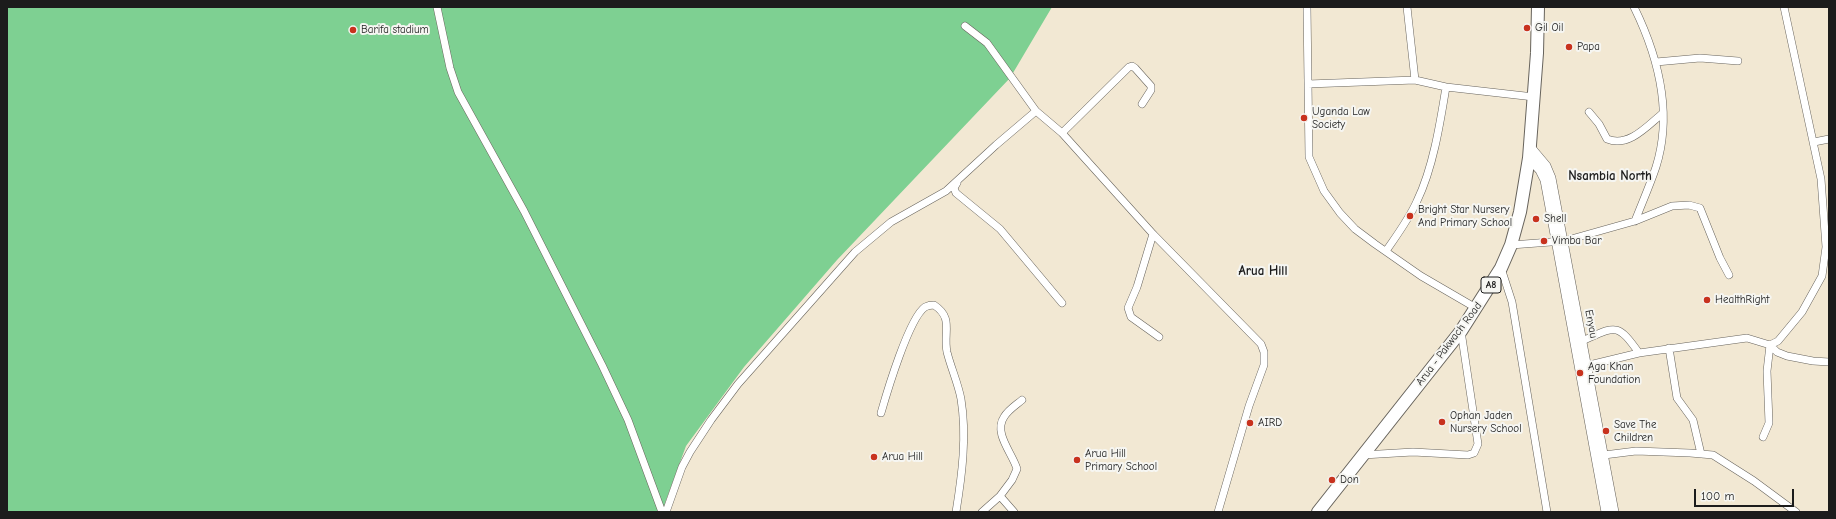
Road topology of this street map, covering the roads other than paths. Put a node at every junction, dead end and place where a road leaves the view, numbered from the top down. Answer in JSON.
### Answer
{"nodes":[{"id":1,"x":437,"y":7,"type":"edge"},
{"id":2,"x":1307,"y":7,"type":"edge"},
{"id":3,"x":1407,"y":7,"type":"edge"},
{"id":4,"x":1538,"y":7,"type":"edge"},
{"id":5,"x":1634,"y":7,"type":"edge"},
{"id":6,"x":1784,"y":7,"type":"edge"},
{"id":7,"x":965,"y":26,"type":"dead end"},
{"id":8,"x":1738,"y":61,"type":"dead end"},
{"id":9,"x":1656,"y":62,"type":"junction"},
{"id":10,"x":1415,"y":80,"type":"junction"},
{"id":11,"x":1308,"y":84,"type":"junction"},
{"id":12,"x":1446,"y":87,"type":"junction"},
{"id":13,"x":1534,"y":97,"type":"junction"},
{"id":14,"x":1142,"y":104,"type":"dead end"},
{"id":15,"x":1036,"y":111,"type":"junction"},
{"id":16,"x":1589,"y":112,"type":"dead end"},
{"id":17,"x":1663,"y":113,"type":"junction"},
{"id":18,"x":1062,"y":133,"type":"junction"},
{"id":19,"x":1829,"y":140,"type":"edge"},
{"id":20,"x":1814,"y":142,"type":"junction"},
{"id":21,"x":1530,"y":152,"type":"junction"},
{"id":22,"x":1829,"y":178,"type":"edge"},
{"id":23,"x":1820,"y":179,"type":"junction"},
{"id":24,"x":957,"y":183,"type":"junction"},
{"id":25,"x":1634,"y":221,"type":"junction"},
{"id":26,"x":1153,"y":234,"type":"junction"},
{"id":27,"x":1827,"y":238,"type":"edge"},
{"id":28,"x":1560,"y":241,"type":"junction"},
{"id":29,"x":1511,"y":245,"type":"junction"},
{"id":30,"x":1386,"y":251,"type":"junction"},
{"id":31,"x":1501,"y":268,"type":"junction"},
{"id":32,"x":1730,"y":275,"type":"dead end"},
{"id":33,"x":1826,"y":278,"type":"edge"},
{"id":34,"x":1062,"y":303,"type":"dead end"},
{"id":35,"x":1476,"y":308,"type":"junction"},
{"id":36,"x":1461,"y":331,"type":"junction"},
{"id":37,"x":1159,"y":337,"type":"dead end"},
{"id":38,"x":1582,"y":341,"type":"junction"},
{"id":39,"x":1770,"y":345,"type":"junction"},
{"id":40,"x":1669,"y":348,"type":"junction"},
{"id":41,"x":1639,"y":353,"type":"junction"},
{"id":42,"x":1829,"y":362,"type":"edge"},
{"id":43,"x":1583,"y":366,"type":"junction"},
{"id":44,"x":1022,"y":400,"type":"dead end"},
{"id":45,"x":880,"y":413,"type":"dead end"},
{"id":46,"x":1763,"y":437,"type":"dead end"},
{"id":47,"x":1701,"y":454,"type":"junction"},
{"id":48,"x":1363,"y":455,"type":"junction"},
{"id":49,"x":1604,"y":455,"type":"junction"},
{"id":50,"x":1000,"y":496,"type":"junction"},
{"id":51,"x":662,"y":512,"type":"edge"},
{"id":52,"x":666,"y":512,"type":"edge"},
{"id":53,"x":956,"y":512,"type":"edge"},
{"id":54,"x":982,"y":512,"type":"edge"},
{"id":55,"x":1014,"y":512,"type":"edge"},
{"id":56,"x":1218,"y":512,"type":"edge"},
{"id":57,"x":1318,"y":512,"type":"edge"},
{"id":58,"x":1547,"y":512,"type":"edge"},
{"id":59,"x":1606,"y":512,"type":"edge"},
{"id":60,"x":1614,"y":512,"type":"edge"},
{"id":61,"x":1796,"y":512,"type":"edge"}],
"edges":[{"from":1,"to":51,"type":"street"},
{"from":2,"to":11,"type":"street"},
{"from":3,"to":10,"type":"street"},
{"from":4,"to":13,"type":"main road","name":"Arua - Pakwach Road","number":"A8"},
{"from":5,"to":9,"type":"street"},
{"from":6,"to":20,"type":"street"},
{"from":7,"to":15,"type":"street"},
{"from":8,"to":9,"type":"street"},
{"from":9,"to":17,"type":"street"},
{"from":10,"to":11,"type":"street"},
{"from":10,"to":12,"type":"street"},
{"from":11,"to":30,"type":"street"},
{"from":12,"to":13,"type":"street"},
{"from":12,"to":30,"type":"street"},
{"from":13,"to":21,"type":"main road","name":"Arua - Pakwach Road","number":"A8"},
{"from":14,"to":18,"type":"street"},
{"from":15,"to":18,"type":"street"},
{"from":15,"to":24,"type":"street"},
{"from":16,"to":17,"type":"street"},
{"from":17,"to":25,"type":"street"},
{"from":18,"to":26,"type":"street"},
{"from":19,"to":20,"type":"street"},
{"from":20,"to":23,"type":"street"},
{"from":21,"to":28,"type":"street","name":"Enyau"},
{"from":21,"to":29,"type":"main road","name":"Arua - Pakwach Road","number":"A8"},
{"from":22,"to":23,"type":"street"},
{"from":23,"to":27,"type":"street"},
{"from":24,"to":34,"type":"street"},
{"from":24,"to":52,"type":"street"},
{"from":25,"to":28,"type":"street"},
{"from":25,"to":32,"type":"street"},
{"from":26,"to":37,"type":"street"},
{"from":26,"to":56,"type":"street"},
{"from":27,"to":33,"type":"street"},
{"from":28,"to":29,"type":"street"},
{"from":28,"to":38,"type":"street","name":"Enyau"},
{"from":28,"to":43,"type":"street","name":"Enyau"},
{"from":29,"to":31,"type":"main road","name":"Arua - Pakwach Road","number":"A8"},
{"from":30,"to":35,"type":"street"},
{"from":31,"to":35,"type":"main road","name":"Arua - Pakwach Road","number":"A8"},
{"from":31,"to":58,"type":"street"},
{"from":33,"to":39,"type":"street"},
{"from":35,"to":36,"type":"main road","name":"Arua - Pakwach Road","number":"A8"},
{"from":36,"to":48,"type":"main road","name":"Arua - Pakwach Road","number":"A8"},
{"from":36,"to":48,"type":"street"},
{"from":38,"to":41,"type":"street"},
{"from":38,"to":43,"type":"street","name":"Enyau"},
{"from":39,"to":40,"type":"street"},
{"from":39,"to":42,"type":"street"},
{"from":39,"to":46,"type":"street"},
{"from":40,"to":41,"type":"street"},
{"from":40,"to":47,"type":"street"},
{"from":41,"to":43,"type":"street"},
{"from":43,"to":49,"type":"street","name":"Enyau"},
{"from":43,"to":59,"type":"street","name":"Enyau"},
{"from":44,"to":50,"type":"street"},
{"from":45,"to":53,"type":"street"},
{"from":47,"to":49,"type":"street"},
{"from":47,"to":61,"type":"street"},
{"from":48,"to":57,"type":"main road","name":"Arua - Pakwach Road","number":"A8"},
{"from":49,"to":60,"type":"street","name":"Enyau"},
{"from":50,"to":54,"type":"street"},
{"from":50,"to":55,"type":"street"}]}
